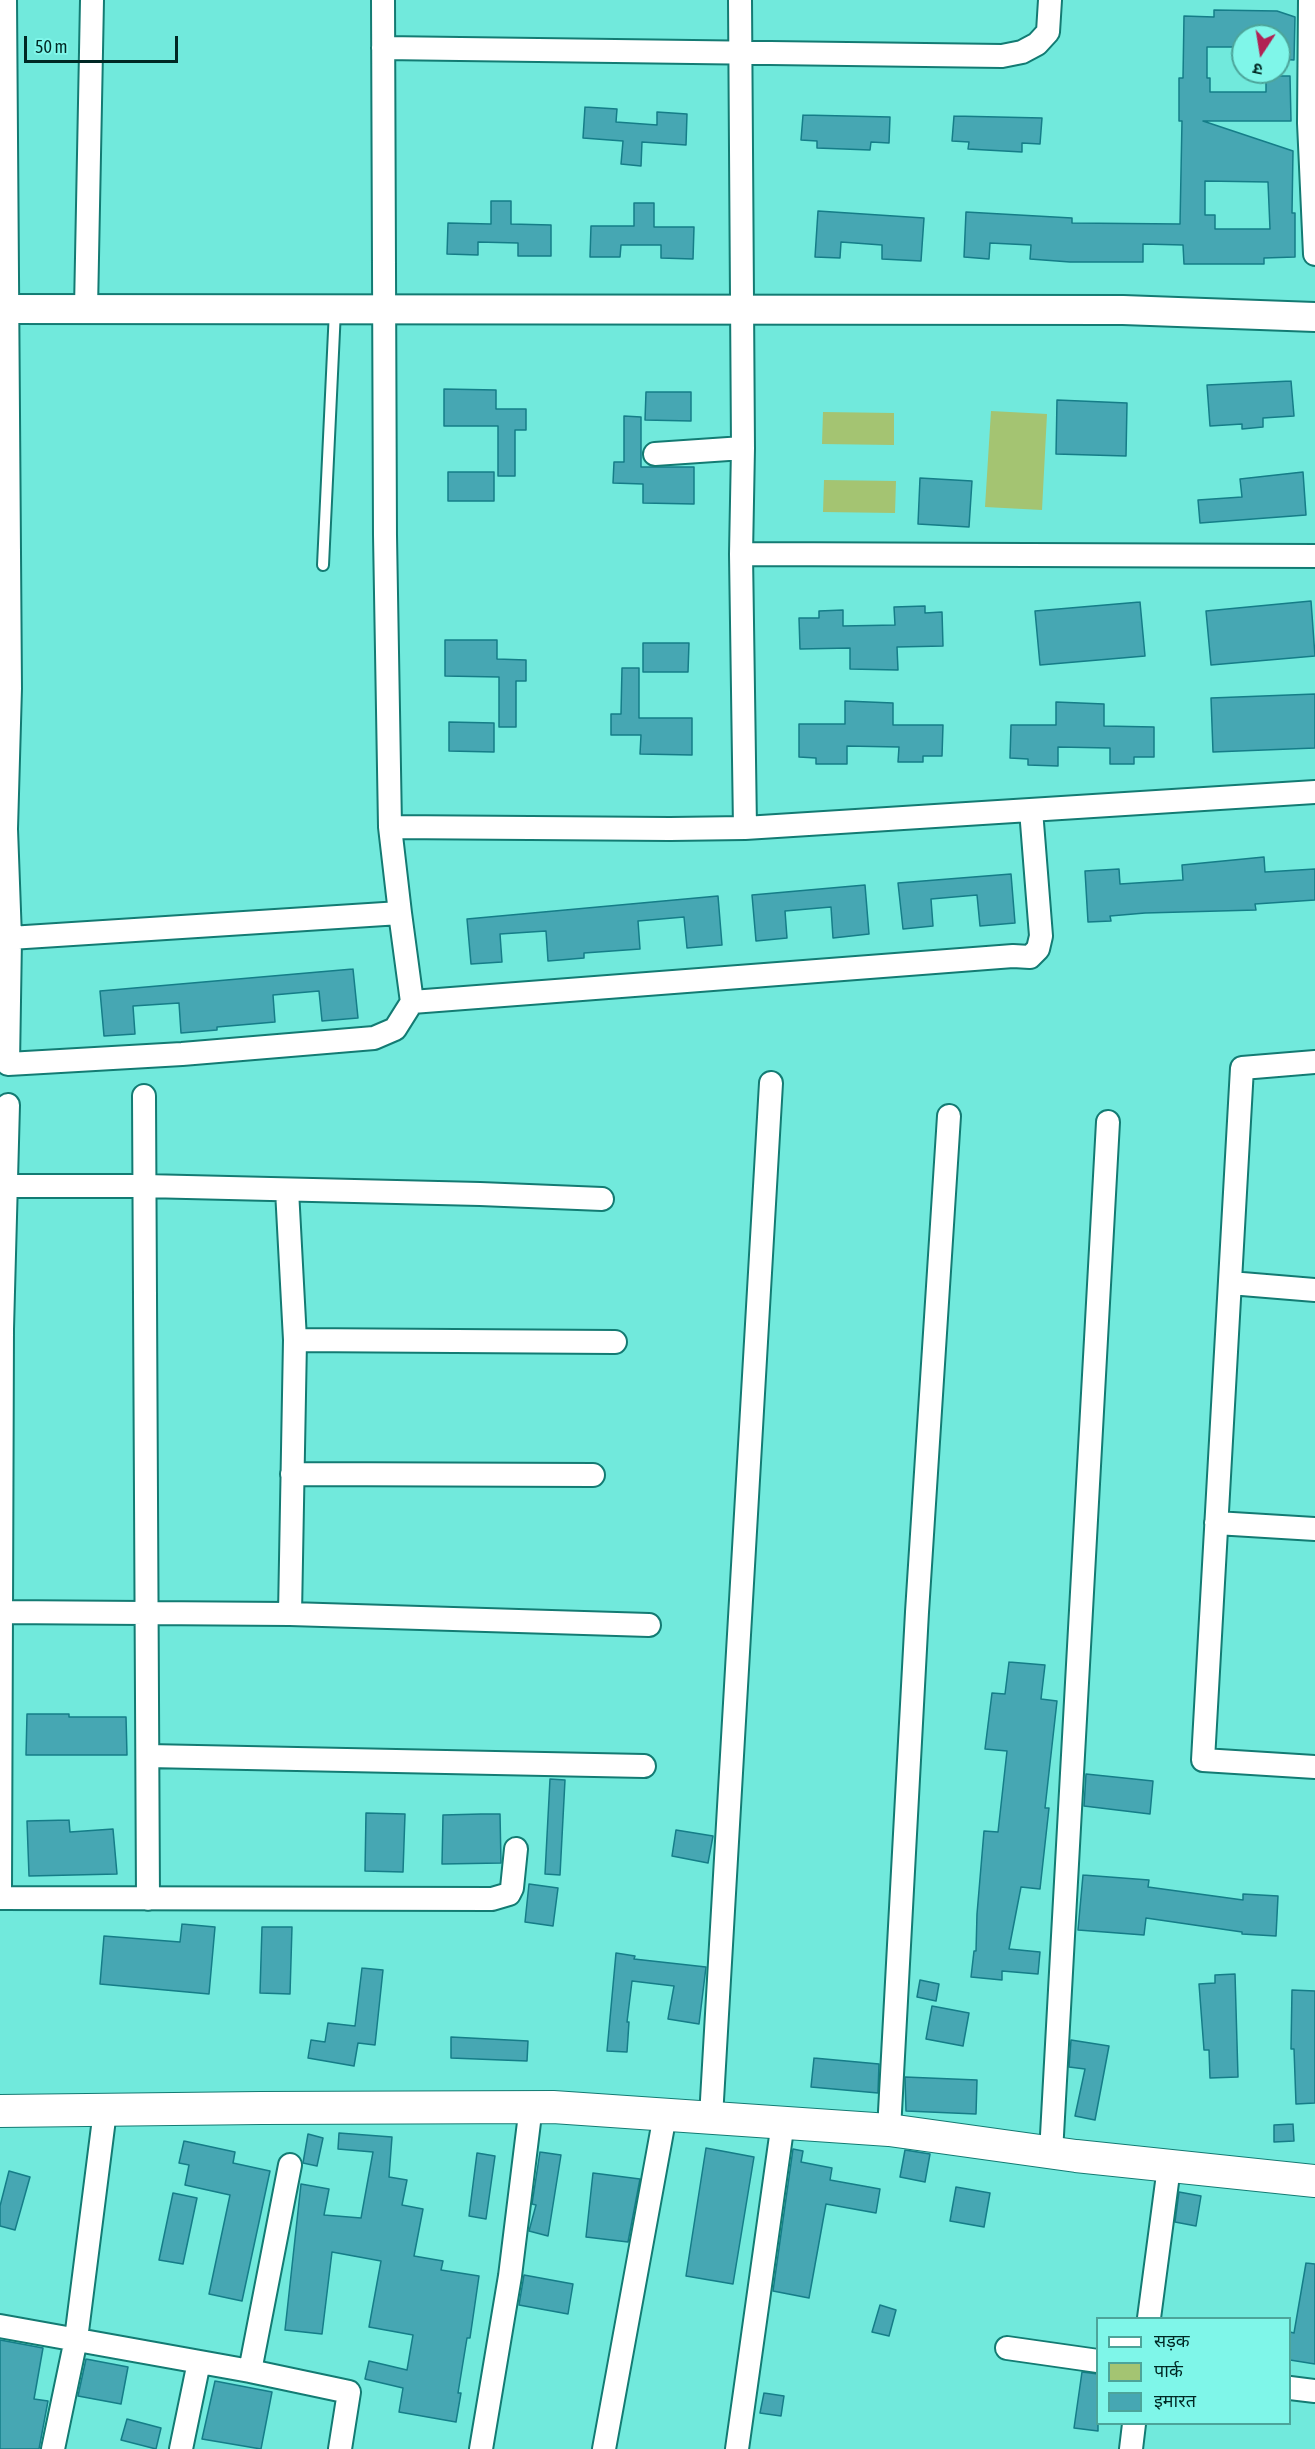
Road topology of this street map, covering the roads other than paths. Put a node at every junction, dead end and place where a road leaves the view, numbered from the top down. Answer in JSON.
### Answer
{"nodes":[{"id":1,"x":5,"y":0,"type":"edge"},
{"id":2,"x":92,"y":0,"type":"edge"},
{"id":3,"x":383,"y":0,"type":"edge"},
{"id":4,"x":740,"y":0,"type":"edge"},
{"id":5,"x":1050,"y":0,"type":"edge"},
{"id":6,"x":1310,"y":0,"type":"edge"},
{"id":7,"x":383,"y":48,"type":"junction"},
{"id":8,"x":739,"y":53,"type":"junction"},
{"id":9,"x":1312,"y":122,"type":"edge"},
{"id":10,"x":1315,"y":254,"type":"edge"},
{"id":11,"x":3,"y":309,"type":"edge"},
{"id":12,"x":86,"y":309,"type":"junction"},
{"id":13,"x":335,"y":309,"type":"junction"},
{"id":14,"x":384,"y":309,"type":"junction"},
{"id":15,"x":741,"y":309,"type":"junction"},
{"id":16,"x":1315,"y":316,"type":"edge"},
{"id":17,"x":743,"y":448,"type":"junction"},
{"id":18,"x":655,"y":454,"type":"dead end"},
{"id":19,"x":741,"y":554,"type":"junction"},
{"id":20,"x":1315,"y":556,"type":"edge"},
{"id":21,"x":323,"y":565,"type":"dead end"},
{"id":22,"x":5,"y":689,"type":"edge"},
{"id":23,"x":1315,"y":792,"type":"edge"},
{"id":24,"x":1031,"y":810,"type":"junction"},
{"id":25,"x":390,"y":827,"type":"junction"},
{"id":26,"x":745,"y":828,"type":"junction"},
{"id":27,"x":3,"y":829,"type":"edge"},
{"id":28,"x":400,"y":913,"type":"junction"},
{"id":29,"x":10,"y":938,"type":"junction"},
{"id":30,"x":412,"y":1002,"type":"junction"},
{"id":31,"x":1315,"y":1062,"type":"edge"},
{"id":32,"x":771,"y":1083,"type":"dead end"},
{"id":33,"x":144,"y":1096,"type":"dead end"},
{"id":34,"x":8,"y":1105,"type":"dead end"},
{"id":35,"x":949,"y":1116,"type":"dead end"},
{"id":36,"x":1108,"y":1122,"type":"dead end"},
{"id":37,"x":3,"y":1186,"type":"edge"},
{"id":38,"x":145,"y":1186,"type":"junction"},
{"id":39,"x":287,"y":1190,"type":"junction"},
{"id":40,"x":602,"y":1199,"type":"dead end"},
{"id":41,"x":1230,"y":1283,"type":"junction"},
{"id":42,"x":1315,"y":1290,"type":"edge"},
{"id":43,"x":295,"y":1340,"type":"junction"},
{"id":44,"x":615,"y":1342,"type":"dead end"},
{"id":45,"x":292,"y":1474,"type":"junction"},
{"id":46,"x":593,"y":1475,"type":"dead end"},
{"id":47,"x":1216,"y":1523,"type":"junction"},
{"id":48,"x":1315,"y":1529,"type":"edge"},
{"id":49,"x":1,"y":1612,"type":"edge"},
{"id":50,"x":147,"y":1614,"type":"junction"},
{"id":51,"x":290,"y":1614,"type":"junction"},
{"id":52,"x":649,"y":1625,"type":"dead end"},
{"id":53,"x":148,"y":1756,"type":"junction"},
{"id":54,"x":644,"y":1766,"type":"dead end"},
{"id":55,"x":1315,"y":1767,"type":"edge"},
{"id":56,"x":516,"y":1850,"type":"dead end"},
{"id":57,"x":0,"y":1889,"type":"edge"},
{"id":58,"x":0,"y":1898,"type":"edge"},
{"id":59,"x":148,"y":1899,"type":"junction"},
{"id":60,"x":531,"y":2106,"type":"junction"},
{"id":61,"x":0,"y":2111,"type":"edge"},
{"id":62,"x":105,"y":2111,"type":"junction"},
{"id":63,"x":665,"y":2115,"type":"junction"},
{"id":64,"x":711,"y":2117,"type":"junction"},
{"id":65,"x":783,"y":2122,"type":"junction"},
{"id":66,"x":889,"y":2130,"type":"junction"},
{"id":67,"x":1051,"y":2153,"type":"junction"},
{"id":68,"x":290,"y":2165,"type":"dead end"},
{"id":69,"x":1169,"y":2167,"type":"junction"},
{"id":70,"x":1315,"y":2181,"type":"edge"},
{"id":71,"x":1149,"y":2317,"type":"edge"},
{"id":72,"x":0,"y":2326,"type":"edge"},
{"id":73,"x":76,"y":2339,"type":"junction"},
{"id":74,"x":1007,"y":2348,"type":"dead end"},
{"id":75,"x":1096,"y":2361,"type":"edge"},
{"id":76,"x":199,"y":2362,"type":"junction"},
{"id":77,"x":250,"y":2371,"type":"junction"},
{"id":78,"x":1291,"y":2388,"type":"edge"},
{"id":79,"x":1315,"y":2391,"type":"edge"},
{"id":80,"x":1134,"y":2425,"type":"edge"},
{"id":81,"x":53,"y":2449,"type":"edge"},
{"id":82,"x":181,"y":2449,"type":"edge"},
{"id":83,"x":339,"y":2449,"type":"edge"},
{"id":84,"x":481,"y":2449,"type":"edge"},
{"id":85,"x":604,"y":2449,"type":"edge"},
{"id":86,"x":737,"y":2449,"type":"edge"},
{"id":87,"x":1131,"y":2449,"type":"edge"}],
"edges":[{"from":1,"to":11,"type":"street"},
{"from":2,"to":12,"type":"street"},
{"from":3,"to":7,"type":"street"},
{"from":4,"to":8,"type":"street"},
{"from":5,"to":8,"type":"street"},
{"from":6,"to":9,"type":"street"},
{"from":7,"to":8,"type":"street"},
{"from":7,"to":14,"type":"street"},
{"from":8,"to":15,"type":"street"},
{"from":9,"to":10,"type":"street"},
{"from":11,"to":12,"type":"street"},
{"from":11,"to":22,"type":"street"},
{"from":12,"to":13,"type":"street"},
{"from":13,"to":14,"type":"street"},
{"from":13,"to":21,"type":"lane"},
{"from":14,"to":15,"type":"street"},
{"from":14,"to":25,"type":"street"},
{"from":15,"to":16,"type":"street"},
{"from":15,"to":17,"type":"street"},
{"from":17,"to":18,"type":"street"},
{"from":17,"to":19,"type":"street"},
{"from":19,"to":20,"type":"street"},
{"from":19,"to":26,"type":"street"},
{"from":22,"to":27,"type":"street"},
{"from":23,"to":24,"type":"street"},
{"from":24,"to":26,"type":"street"},
{"from":24,"to":30,"type":"street"},
{"from":25,"to":26,"type":"street"},
{"from":25,"to":28,"type":"street"},
{"from":27,"to":29,"type":"street"},
{"from":28,"to":29,"type":"street"},
{"from":28,"to":30,"type":"street"},
{"from":29,"to":30,"type":"street"},
{"from":31,"to":41,"type":"street"},
{"from":32,"to":64,"type":"street"},
{"from":33,"to":38,"type":"street"},
{"from":34,"to":37,"type":"street"},
{"from":35,"to":66,"type":"street"},
{"from":36,"to":67,"type":"street"},
{"from":37,"to":38,"type":"street"},
{"from":37,"to":49,"type":"street"},
{"from":38,"to":39,"type":"street"},
{"from":38,"to":50,"type":"street"},
{"from":39,"to":40,"type":"street"},
{"from":39,"to":43,"type":"street"},
{"from":41,"to":42,"type":"street"},
{"from":41,"to":47,"type":"street"},
{"from":43,"to":44,"type":"street"},
{"from":43,"to":45,"type":"street"},
{"from":45,"to":46,"type":"street"},
{"from":45,"to":51,"type":"street"},
{"from":47,"to":48,"type":"street"},
{"from":47,"to":55,"type":"street"},
{"from":49,"to":50,"type":"street"},
{"from":49,"to":57,"type":"street"},
{"from":50,"to":51,"type":"street"},
{"from":50,"to":53,"type":"street"},
{"from":51,"to":52,"type":"street"},
{"from":53,"to":54,"type":"street"},
{"from":53,"to":59,"type":"street"},
{"from":56,"to":59,"type":"street"},
{"from":58,"to":59,"type":"street"},
{"from":60,"to":62,"type":"main road"},
{"from":60,"to":63,"type":"main road"},
{"from":60,"to":84,"type":"street"},
{"from":61,"to":62,"type":"main road"},
{"from":62,"to":73,"type":"street"},
{"from":63,"to":64,"type":"main road"},
{"from":63,"to":85,"type":"street"},
{"from":64,"to":65,"type":"main road"},
{"from":65,"to":66,"type":"main road"},
{"from":65,"to":86,"type":"street"},
{"from":66,"to":67,"type":"main road"},
{"from":67,"to":69,"type":"main road"},
{"from":68,"to":77,"type":"street"},
{"from":69,"to":70,"type":"main road"},
{"from":69,"to":71,"type":"street"},
{"from":72,"to":73,"type":"street"},
{"from":73,"to":76,"type":"street"},
{"from":73,"to":81,"type":"street"},
{"from":74,"to":75,"type":"street"},
{"from":76,"to":77,"type":"street"},
{"from":76,"to":82,"type":"street"},
{"from":77,"to":83,"type":"street"},
{"from":78,"to":79,"type":"street"},
{"from":80,"to":87,"type":"street"}]}
